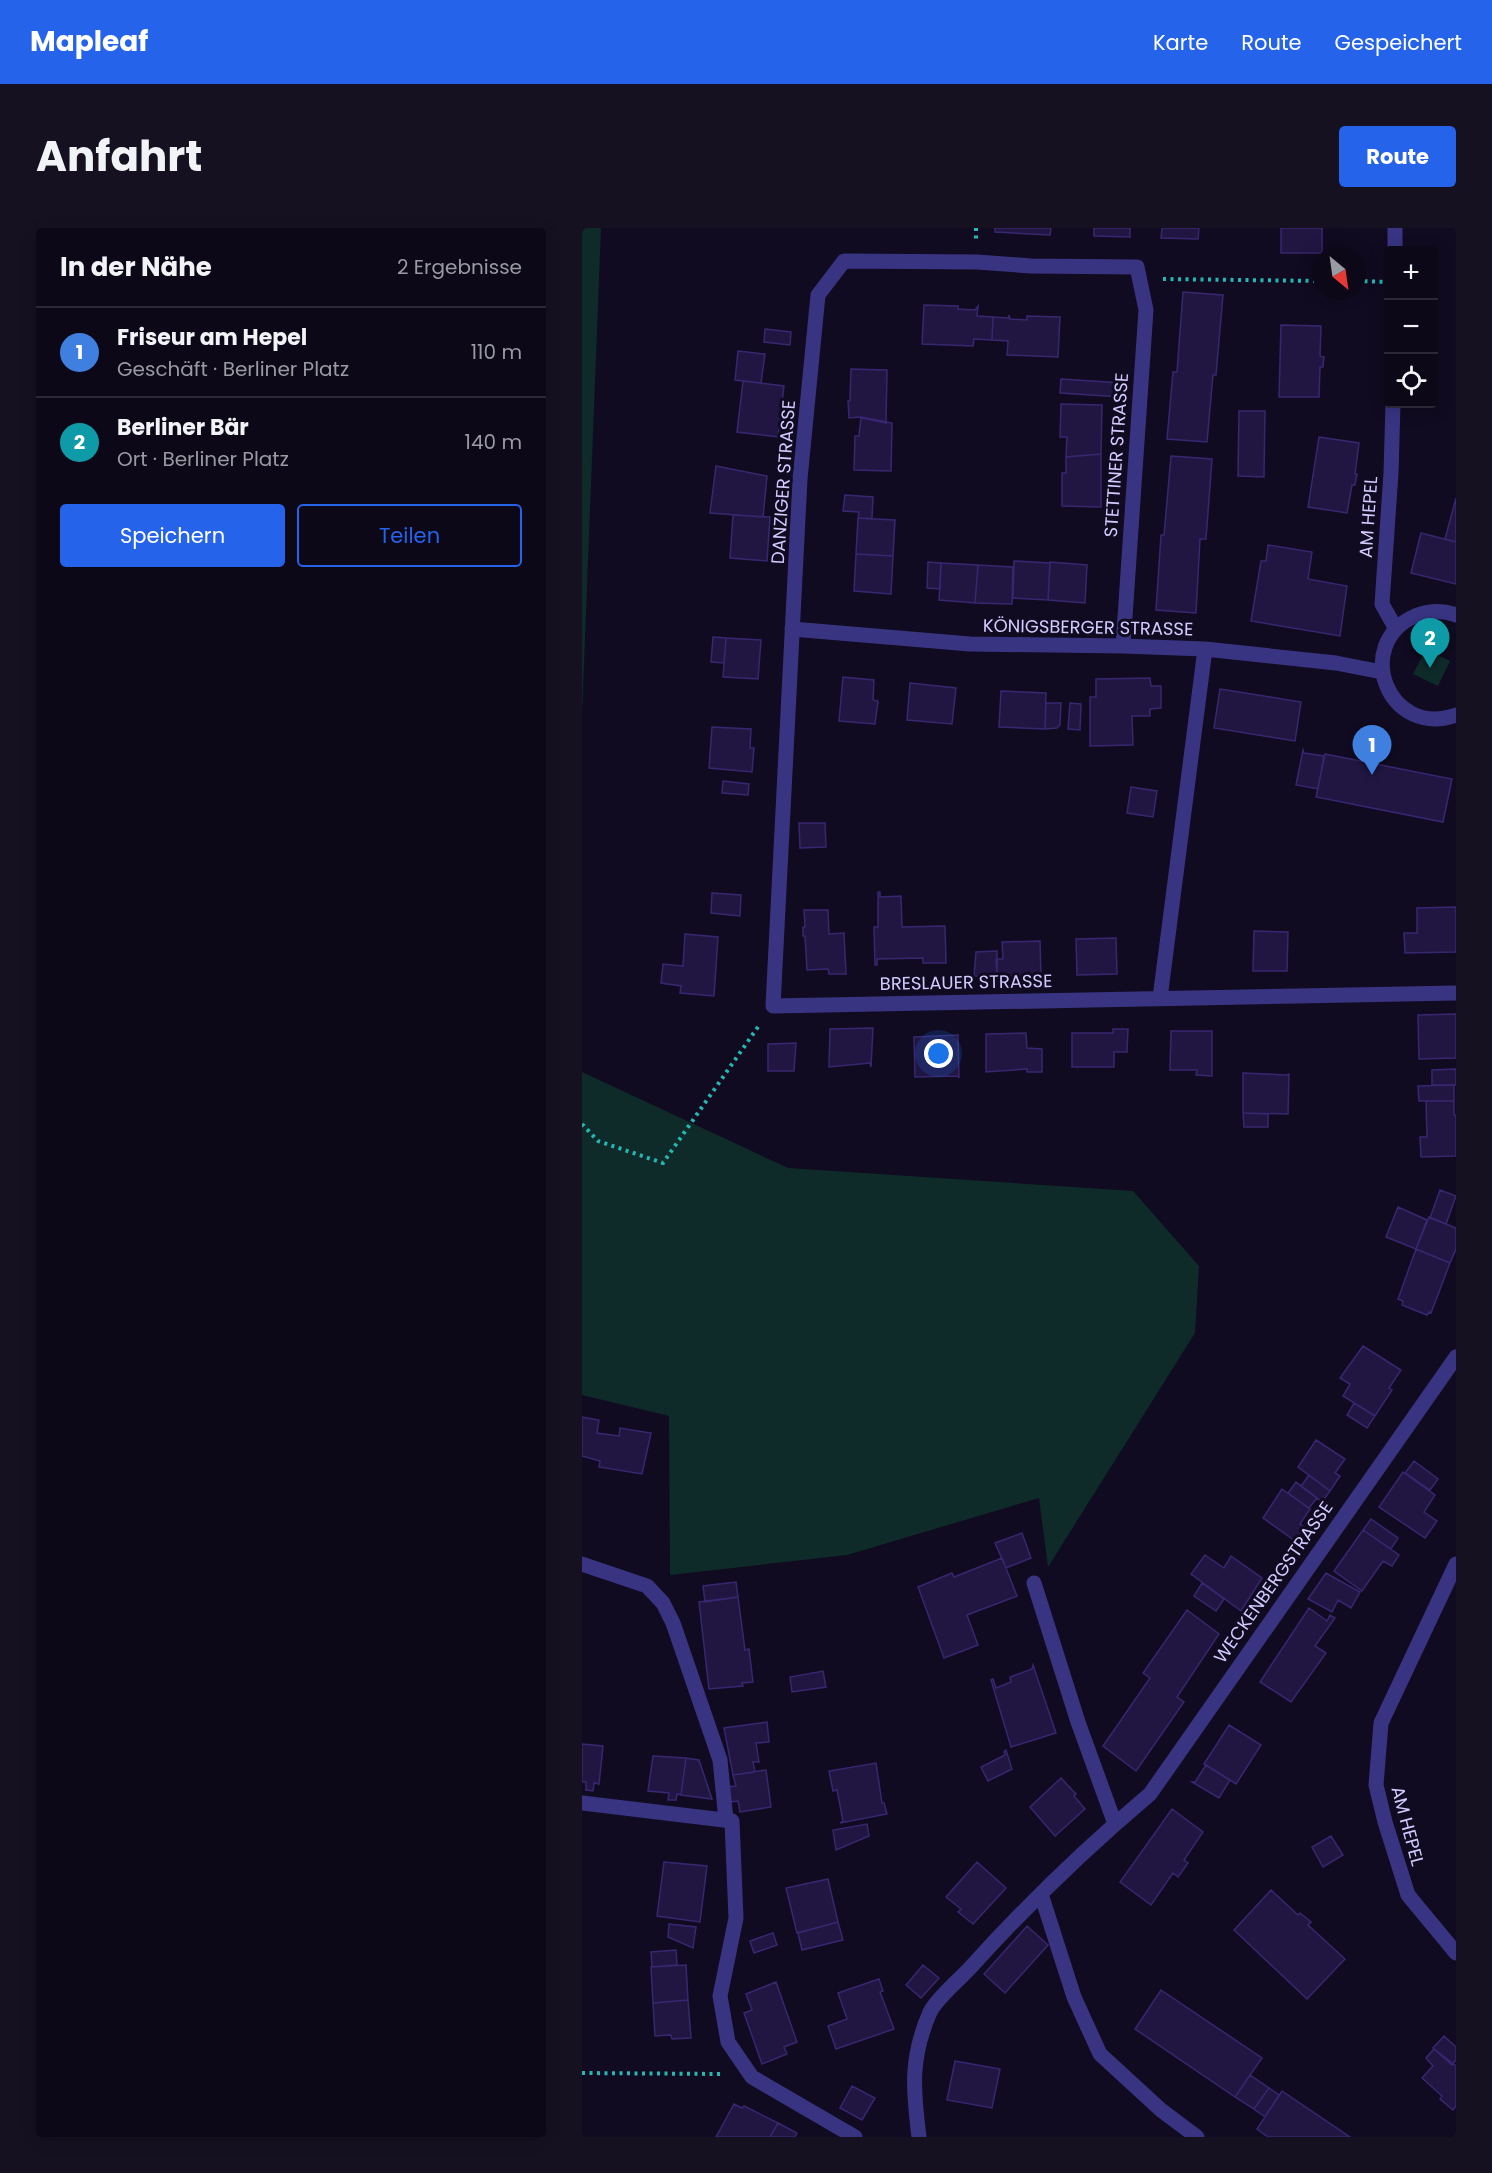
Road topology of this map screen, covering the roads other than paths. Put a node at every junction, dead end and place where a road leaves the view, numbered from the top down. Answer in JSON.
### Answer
{"nodes":[{"id":1,"x":1395,"y":228,"type":"edge"},
{"id":2,"x":1395,"y":246,"type":"edge"},
{"id":3,"x":1138,"y":274,"type":"joint"},
{"id":4,"x":1393,"y":408,"type":"edge"},
{"id":5,"x":1456,"y":615,"type":"edge"},
{"id":6,"x":792,"y":629,"type":"junction"},
{"id":7,"x":1396,"y":629,"type":"junction"},
{"id":8,"x":1123,"y":646,"type":"junction"},
{"id":9,"x":1205,"y":649,"type":"junction"},
{"id":10,"x":1382,"y":672,"type":"junction"},
{"id":11,"x":1456,"y":715,"type":"edge"},
{"id":12,"x":1456,"y":993,"type":"edge"},
{"id":13,"x":1160,"y":998,"type":"junction"},
{"id":14,"x":773,"y":1006,"type":"joint"},
{"id":15,"x":1456,"y":1357,"type":"edge"},
{"id":16,"x":582,"y":1564,"type":"edge"},
{"id":17,"x":1456,"y":1564,"type":"edge"},
{"id":18,"x":1034,"y":1583,"type":"dead end"},
{"id":19,"x":582,"y":1803,"type":"edge"},
{"id":20,"x":726,"y":1820,"type":"junction"},
{"id":21,"x":1115,"y":1824,"type":"junction"},
{"id":22,"x":1041,"y":1894,"type":"junction"},
{"id":23,"x":1456,"y":1953,"type":"edge"},
{"id":24,"x":855,"y":2137,"type":"edge"},
{"id":25,"x":920,"y":2137,"type":"edge"},
{"id":26,"x":1197,"y":2137,"type":"edge"}],
"edges":[{"from":1,"to":2,"type":"street"},
{"from":3,"to":6,"type":"street","name":"DANZIGER STRASSE"},
{"from":3,"to":8,"type":"street","name":"STETTINER STRASSE"},
{"from":4,"to":7,"type":"street","name":"AM HEPEL"},
{"from":5,"to":7,"type":"street"},
{"from":6,"to":8,"type":"street","name":"KÖNIGSBERGER STRASSE"},
{"from":6,"to":14,"type":"street","name":"DANZIGER STRASSE"},
{"from":7,"to":10,"type":"street"},
{"from":8,"to":9,"type":"street","name":"KÖNIGSBERGER STRASSE"},
{"from":9,"to":10,"type":"street","name":"KÖNIGSBERGER STRASSE"},
{"from":9,"to":13,"type":"street"},
{"from":10,"to":11,"type":"street"},
{"from":12,"to":13,"type":"street","name":"BRESLAUER STRASSE"},
{"from":13,"to":14,"type":"street","name":"BRESLAUER STRASSE"},
{"from":15,"to":21,"type":"street","name":"WECKENBERGSTRASSE"},
{"from":16,"to":20,"type":"street"},
{"from":17,"to":23,"type":"street","name":"AM HEPEL"},
{"from":18,"to":21,"type":"street"},
{"from":19,"to":20,"type":"street"},
{"from":20,"to":24,"type":"street"},
{"from":21,"to":22,"type":"street","name":"WECKENBERGSTRASSE"},
{"from":22,"to":25,"type":"street","name":"WECKENBERGSTRASSE"},
{"from":22,"to":26,"type":"street"}]}
